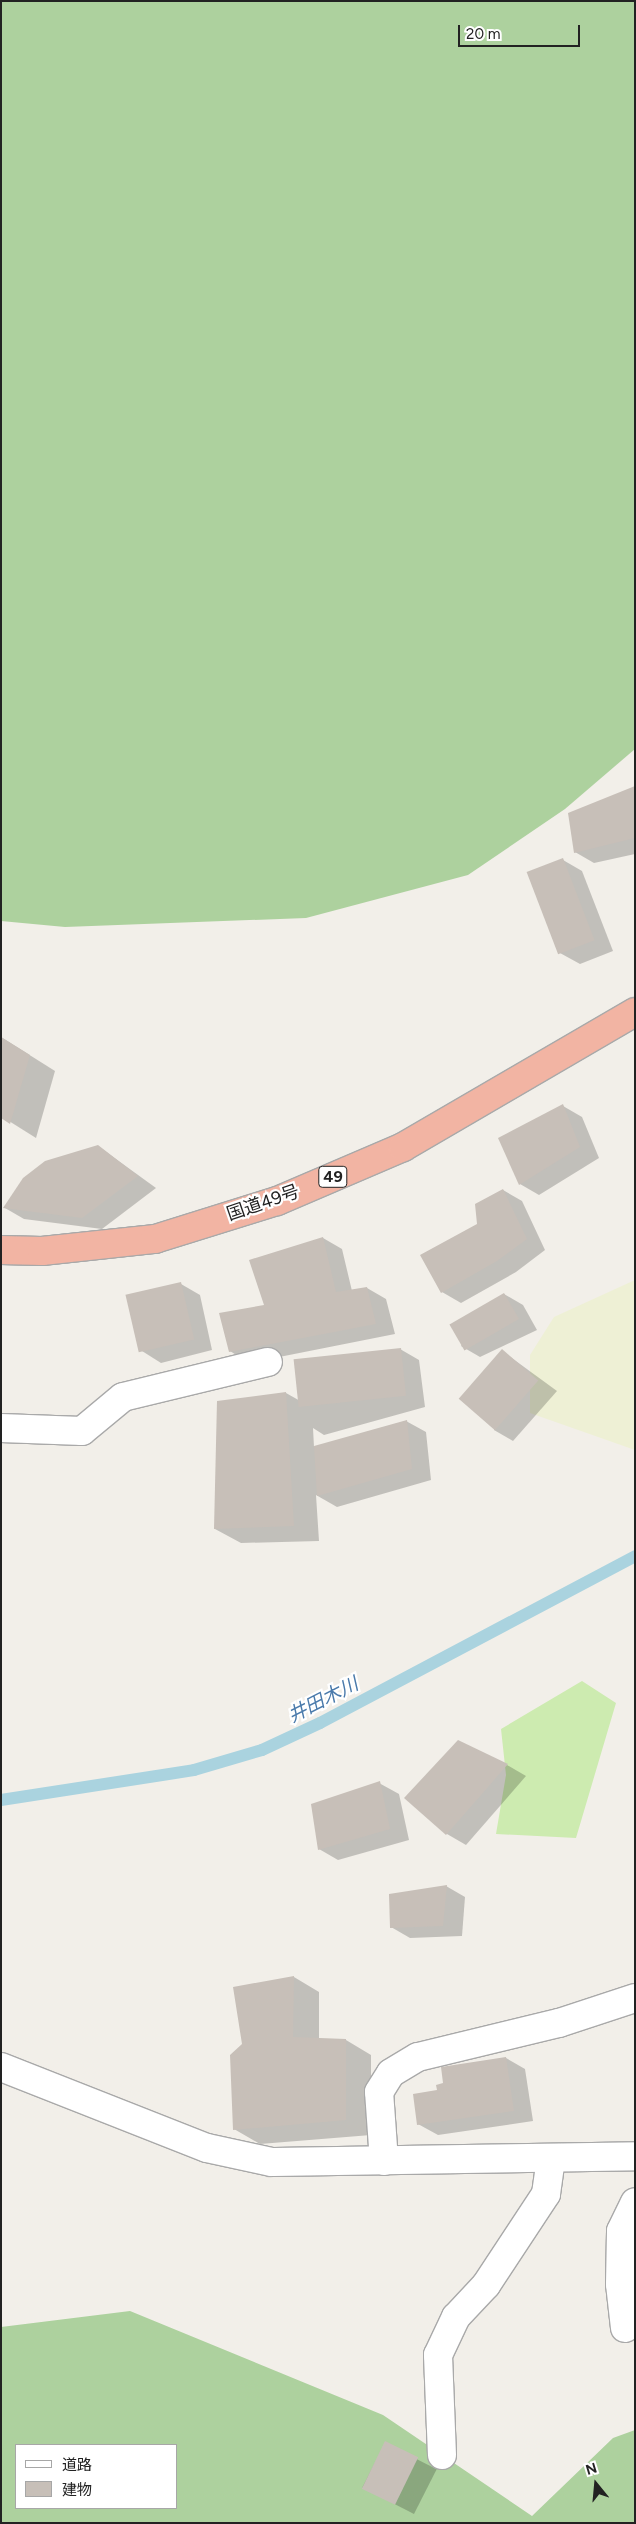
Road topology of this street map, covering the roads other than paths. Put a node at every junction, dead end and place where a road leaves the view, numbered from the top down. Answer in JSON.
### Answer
{"nodes":[{"id":1,"x":635,"y":1012,"type":"edge"},
{"id":2,"x":1,"y":1250,"type":"edge"},
{"id":3,"x":268,"y":1362,"type":"dead end"},
{"id":4,"x":1,"y":1428,"type":"edge"},
{"id":5,"x":635,"y":1998,"type":"edge"},
{"id":6,"x":1,"y":2067,"type":"edge"},
{"id":7,"x":635,"y":2156,"type":"edge"},
{"id":8,"x":551,"y":2159,"type":"junction"},
{"id":9,"x":384,"y":2161,"type":"junction"},
{"id":10,"x":635,"y":2202,"type":"edge"},
{"id":11,"x":625,"y":2328,"type":"dead end"},
{"id":12,"x":442,"y":2455,"type":"dead end"}],
"edges":[{"from":1,"to":2,"type":"highway","name":"国道49号","number":"49"},
{"from":3,"to":4,"type":"street"},
{"from":5,"to":9,"type":"street"},
{"from":6,"to":9,"type":"street"},
{"from":7,"to":8,"type":"street"},
{"from":8,"to":9,"type":"street"},
{"from":8,"to":12,"type":"street"},
{"from":10,"to":11,"type":"street"}]}
